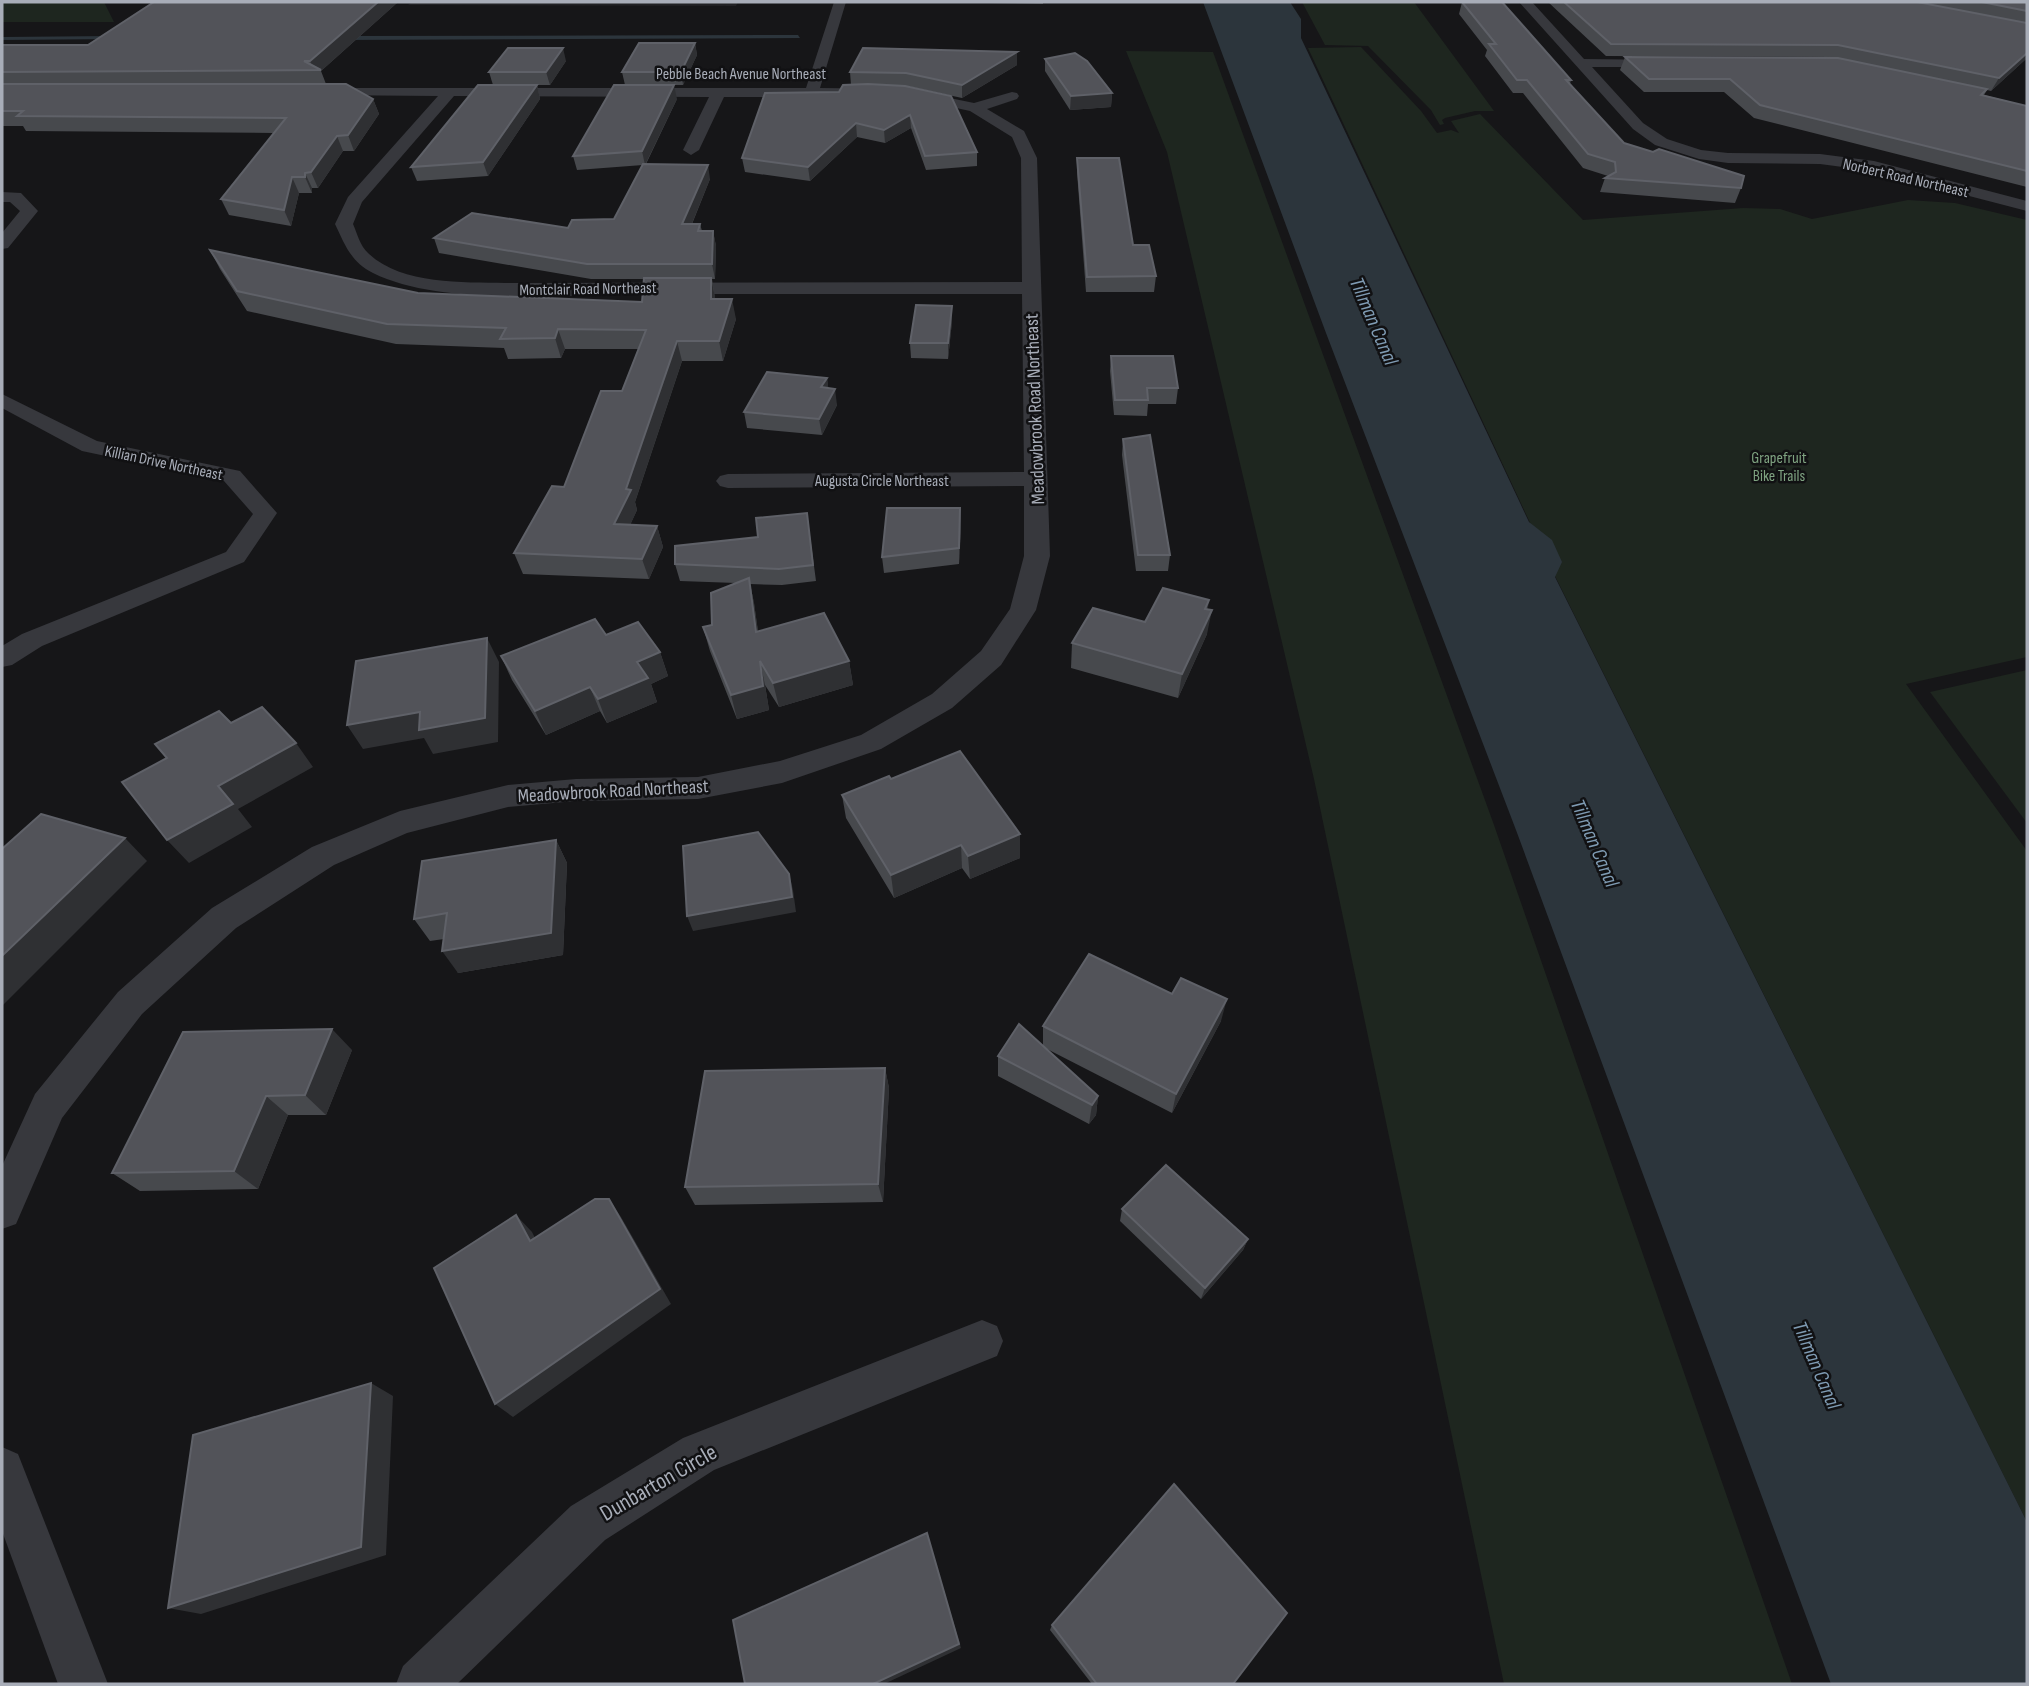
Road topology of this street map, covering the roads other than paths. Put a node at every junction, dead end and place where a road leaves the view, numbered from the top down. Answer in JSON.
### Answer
{"nodes":[{"id":1,"x":840,"y":2,"type":"edge"},
{"id":2,"x":1525,"y":2,"type":"edge"},
{"id":3,"x":1581,"y":63,"type":"junction"},
{"id":4,"x":1679,"y":63,"type":"edge"},
{"id":5,"x":301,"y":91,"type":"edge"},
{"id":6,"x":450,"y":91,"type":"junction"},
{"id":7,"x":719,"y":91,"type":"junction"},
{"id":8,"x":813,"y":91,"type":"junction"},
{"id":9,"x":1012,"y":96,"type":"dead end"},
{"id":10,"x":975,"y":108,"type":"junction"},
{"id":11,"x":691,"y":150,"type":"dead end"},
{"id":12,"x":2,"y":197,"type":"edge"},
{"id":13,"x":2027,"y":206,"type":"edge"},
{"id":14,"x":2,"y":244,"type":"edge"},
{"id":15,"x":1030,"y":288,"type":"junction"},
{"id":16,"x":2,"y":400,"type":"edge"},
{"id":17,"x":1036,"y":479,"type":"junction"},
{"id":18,"x":728,"y":481,"type":"dead end"},
{"id":19,"x":2,"y":657,"type":"edge"},
{"id":20,"x":2,"y":1210,"type":"edge"},
{"id":21,"x":982,"y":1341,"type":"dead end"},
{"id":22,"x":2,"y":1470,"type":"edge"},
{"id":23,"x":83,"y":1684,"type":"edge"},
{"id":24,"x":421,"y":1684,"type":"edge"}],
"edges":[{"from":1,"to":8,"type":"street"},
{"from":2,"to":3,"type":"street","name":"Norbert Road Northeast"},
{"from":3,"to":4,"type":"street"},
{"from":3,"to":13,"type":"street","name":"Norbert Road Northeast"},
{"from":5,"to":6,"type":"street","name":"Pebble Beach Avenue Northeast"},
{"from":6,"to":7,"type":"street","name":"Pebble Beach Avenue Northeast"},
{"from":6,"to":15,"type":"street","name":"Montclair Road Northeast"},
{"from":7,"to":8,"type":"street","name":"Pebble Beach Avenue Northeast"},
{"from":7,"to":11,"type":"street"},
{"from":8,"to":10,"type":"street","name":"Pebble Beach Avenue Northeast"},
{"from":9,"to":10,"type":"street"},
{"from":10,"to":15,"type":"street","name":"Meadowbrook Road Northeast"},
{"from":12,"to":14,"type":"street"},
{"from":15,"to":17,"type":"street","name":"Meadowbrook Road Northeast"},
{"from":16,"to":19,"type":"street","name":"Killian Drive Northeast"},
{"from":17,"to":18,"type":"street","name":"Augusta Circle Northeast"},
{"from":17,"to":20,"type":"street","name":"Meadowbrook Road Northeast"},
{"from":21,"to":24,"type":"street","name":"Dunbarton Circle"},
{"from":22,"to":23,"type":"street"}]}
